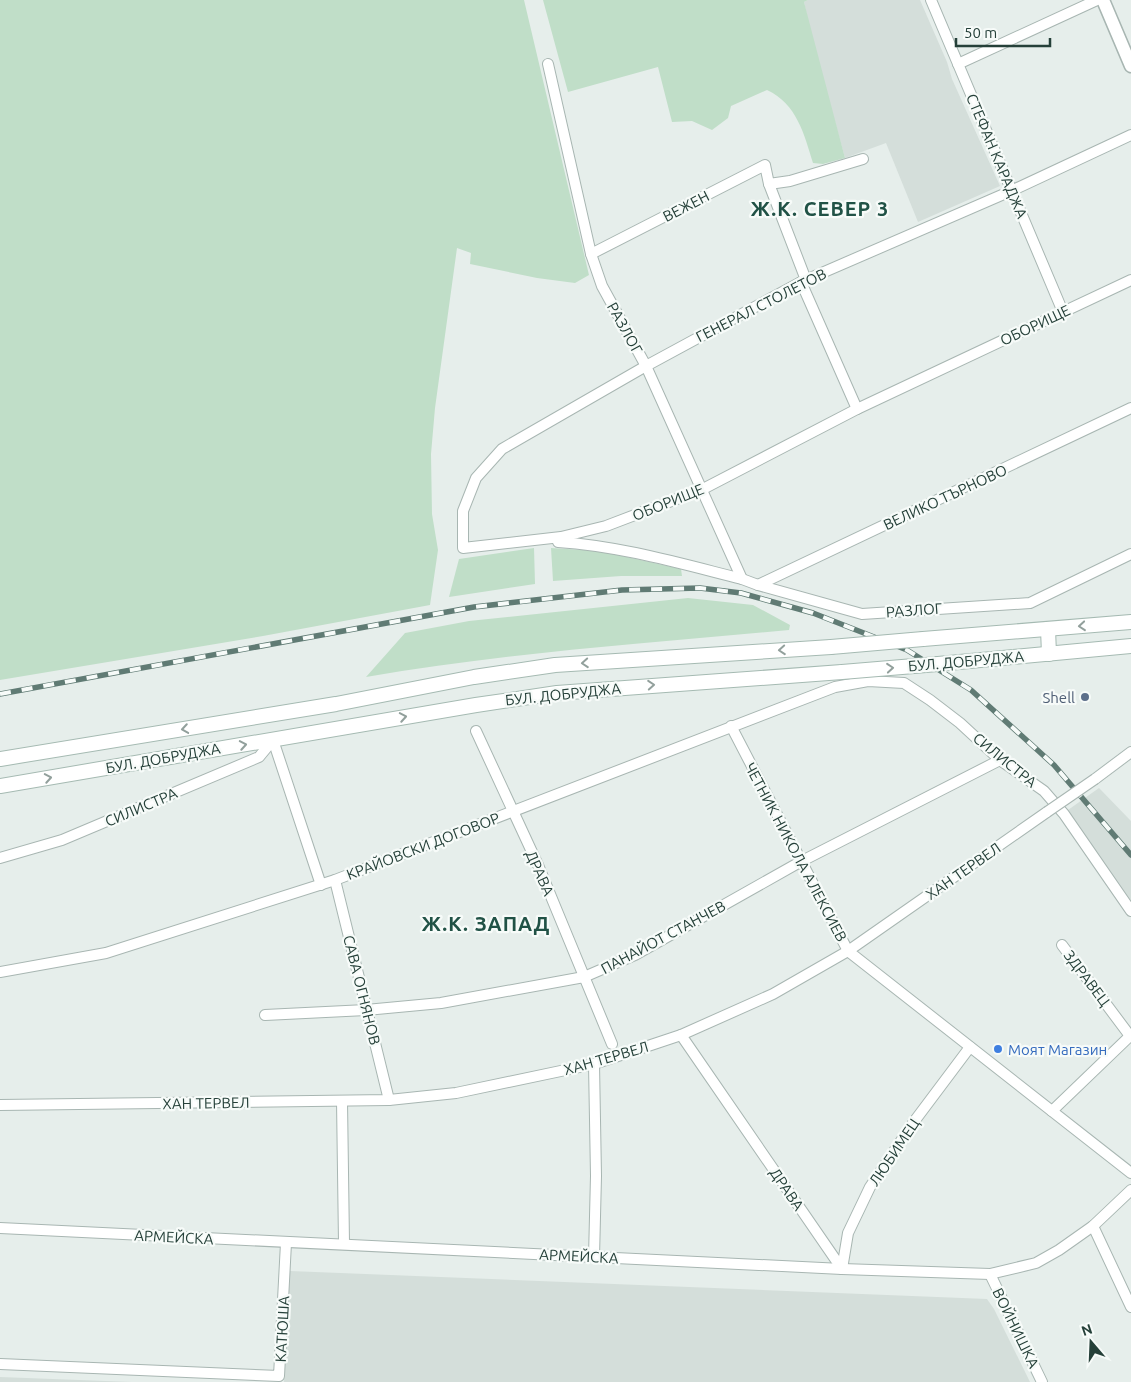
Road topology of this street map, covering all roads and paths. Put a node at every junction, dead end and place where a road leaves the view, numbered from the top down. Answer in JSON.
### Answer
{"nodes":[{"id":1,"x":931,"y":0,"type":"edge"},
{"id":2,"x":1097,"y":0,"type":"edge"},
{"id":3,"x":1103,"y":0,"type":"edge"},
{"id":4,"x":548,"y":64,"type":"dead end"},
{"id":5,"x":958,"y":64,"type":"junction"},
{"id":6,"x":1131,"y":66,"type":"edge"},
{"id":7,"x":1131,"y":135,"type":"edge"},
{"id":8,"x":863,"y":159,"type":"dead end"},
{"id":9,"x":769,"y":184,"type":"junction"},
{"id":10,"x":1011,"y":191,"type":"junction"},
{"id":11,"x":592,"y":254,"type":"junction"},
{"id":12,"x":1131,"y":280,"type":"edge"},
{"id":13,"x":803,"y":281,"type":"junction"},
{"id":14,"x":1063,"y":312,"type":"junction"},
{"id":15,"x":646,"y":366,"type":"junction"},
{"id":16,"x":1131,"y":408,"type":"edge"},
{"id":17,"x":857,"y":409,"type":"junction"},
{"id":18,"x":703,"y":489,"type":"junction"},
{"id":19,"x":538,"y":540,"type":"junction"},
{"id":20,"x":463,"y":548,"type":"joint"},
{"id":21,"x":1131,"y":554,"type":"edge"},
{"id":22,"x":742,"y":578,"type":"junction"},
{"id":23,"x":758,"y":585,"type":"junction"},
{"id":24,"x":1131,"y":622,"type":"edge"},
{"id":25,"x":1048,"y":629,"type":"junction"},
{"id":26,"x":1131,"y":646,"type":"edge"},
{"id":27,"x":1049,"y":654,"type":"junction"},
{"id":28,"x":835,"y":687,"type":"joint"},
{"id":29,"x":731,"y":726,"type":"junction"},
{"id":30,"x":476,"y":731,"type":"dead end"},
{"id":31,"x":273,"y":740,"type":"junction"},
{"id":32,"x":1131,"y":752,"type":"edge"},
{"id":33,"x":0,"y":759,"type":"edge"},
{"id":34,"x":1000,"y":760,"type":"junction"},
{"id":35,"x":0,"y":786,"type":"edge"},
{"id":36,"x":512,"y":811,"type":"junction"},
{"id":37,"x":0,"y":858,"type":"edge"},
{"id":38,"x":800,"y":862,"type":"junction"},
{"id":39,"x":335,"y":880,"type":"junction"},
{"id":40,"x":321,"y":885,"type":"junction"},
{"id":41,"x":1131,"y":911,"type":"edge"},
{"id":42,"x":1062,"y":945,"type":"dead end"},
{"id":43,"x":848,"y":951,"type":"junction"},
{"id":44,"x":0,"y":972,"type":"edge"},
{"id":45,"x":584,"y":977,"type":"junction"},
{"id":46,"x":366,"y":1010,"type":"junction"},
{"id":47,"x":265,"y":1015,"type":"dead end"},
{"id":48,"x":681,"y":1035,"type":"junction"},
{"id":49,"x":1130,"y":1035,"type":"edge"},
{"id":50,"x":612,"y":1044,"type":"dead end"},
{"id":51,"x":970,"y":1047,"type":"junction"},
{"id":52,"x":594,"y":1064,"type":"junction"},
{"id":53,"x":389,"y":1100,"type":"junction"},
{"id":54,"x":342,"y":1101,"type":"junction"},
{"id":55,"x":0,"y":1105,"type":"edge"},
{"id":56,"x":1052,"y":1111,"type":"junction"},
{"id":57,"x":1131,"y":1173,"type":"edge"},
{"id":58,"x":1131,"y":1190,"type":"edge"},
{"id":59,"x":1093,"y":1226,"type":"junction"},
{"id":60,"x":0,"y":1228,"type":"edge"},
{"id":61,"x":286,"y":1243,"type":"junction"},
{"id":62,"x":344,"y":1243,"type":"junction"},
{"id":63,"x":594,"y":1256,"type":"junction"},
{"id":64,"x":842,"y":1269,"type":"junction"},
{"id":65,"x":990,"y":1274,"type":"junction"},
{"id":66,"x":1131,"y":1307,"type":"edge"},
{"id":67,"x":0,"y":1364,"type":"edge"},
{"id":68,"x":1042,"y":1382,"type":"edge"}],
"edges":[{"from":1,"to":5,"type":"street","name":"СТЕФАН КАРАДЖА"},
{"from":2,"to":5,"type":"street"},
{"from":3,"to":6,"type":"street"},
{"from":4,"to":11,"type":"street","name":"РАЗЛОГ"},
{"from":5,"to":10,"type":"street","name":"СТЕФАН КАРАДЖА"},
{"from":7,"to":10,"type":"street","name":"ГЕНЕРАЛ СТОЛЕТОВ"},
{"from":8,"to":9,"type":"street"},
{"from":9,"to":11,"type":"street","name":"ВЕЖЕН"},
{"from":9,"to":13,"type":"street","name":"ВЕЖЕН"},
{"from":10,"to":13,"type":"street","name":"ГЕНЕРАЛ СТОЛЕТОВ"},
{"from":10,"to":14,"type":"street","name":"СТЕФАН КАРАДЖА"},
{"from":11,"to":15,"type":"street","name":"РАЗЛОГ"},
{"from":12,"to":14,"type":"street","name":"ОБОРИЩЕ"},
{"from":13,"to":15,"type":"street","name":"ГЕНЕРАЛ СТОЛЕТОВ"},
{"from":13,"to":17,"type":"street"},
{"from":14,"to":17,"type":"street","name":"ОБОРИЩЕ"},
{"from":15,"to":18,"type":"street","name":"РАЗЛОГ"},
{"from":15,"to":20,"type":"street","name":"ГЕНЕРАЛ СТОЛЕТОВ"},
{"from":16,"to":23,"type":"street","name":"ВЕЛИКО ТЪРНОВО"},
{"from":17,"to":18,"type":"street","name":"ОБОРИЩЕ"},
{"from":18,"to":19,"type":"street","name":"ОБОРИЩЕ"},
{"from":18,"to":22,"type":"street","name":"РАЗЛОГ"},
{"from":19,"to":20,"type":"street","name":"ОБОРИЩЕ"},
{"from":19,"to":22,"type":"street","name":"РАЗЛОГ"},
{"from":21,"to":23,"type":"street","name":"РАЗЛОГ"},
{"from":22,"to":23,"type":"street","name":"РАЗЛОГ"},
{"from":24,"to":25,"type":"main road","name":"БУЛ. ДОБРУДЖА","one_way":true},
{"from":25,"to":27,"type":"main road"},
{"from":25,"to":33,"type":"main road","name":"БУЛ. ДОБРУДЖА","one_way":true,"bridge":true},
{"from":26,"to":27,"type":"main road","name":"БУЛ. ДОБРУДЖА"},
{"from":31,"to":27,"type":"main road","name":"БУЛ. ДОБРУДЖА","one_way":true,"bridge":true},
{"from":28,"to":29,"type":"street","name":"КРАЙОВСКИ ДОГОВОР"},
{"from":28,"to":34,"type":"street","name":"СИЛИСТРА"},
{"from":29,"to":36,"type":"street","name":"КРАЙОВСКИ ДОГОВОР"},
{"from":29,"to":38,"type":"street","name":"ЧЕТНИК НИКОЛА АЛЕКСИЕВ"},
{"from":30,"to":36,"type":"street","name":"ДРАВА"},
{"from":35,"to":31,"type":"main road","name":"БУЛ. ДОБРУДЖА","one_way":true},
{"from":31,"to":37,"type":"street","name":"СИЛИСТРА"},
{"from":31,"to":40,"type":"street"},
{"from":32,"to":43,"type":"street","name":"ХАН ТЕРВЕЛ","bridge":true},
{"from":34,"to":38,"type":"street","name":"ПАНАЙОТ СТАНЧЕВ"},
{"from":34,"to":41,"type":"street","name":"СИЛИСТРА"},
{"from":36,"to":39,"type":"street","name":"КРАЙОВСКИ ДОГОВОР"},
{"from":36,"to":45,"type":"street","name":"ДРАВА"},
{"from":38,"to":43,"type":"street","name":"ЧЕТНИК НИКОЛА АЛЕКСИЕВ"},
{"from":38,"to":45,"type":"street","name":"ПАНАЙОТ СТАНЧЕВ"},
{"from":39,"to":40,"type":"street","name":"КРАЙОВСКИ ДОГОВОР"},
{"from":39,"to":46,"type":"street","name":"САВА ОГНЯНОВ"},
{"from":40,"to":44,"type":"street","name":"КРАЙОВСКИ ДОГОВОР"},
{"from":42,"to":49,"type":"street","name":"ЗДРАВЕЦ"},
{"from":43,"to":48,"type":"street","name":"ХАН ТЕРВЕЛ"},
{"from":43,"to":51,"type":"street","name":"ЧЕТНИК НИКОЛА АЛЕКСИЕВ"},
{"from":45,"to":46,"type":"street","name":"ПАНАЙОТ СТАНЧЕВ"},
{"from":45,"to":50,"type":"street","name":"ДРАВА"},
{"from":46,"to":47,"type":"street","name":"ПАНАЙОТ СТАНЧЕВ"},
{"from":46,"to":53,"type":"street","name":"САВА ОГНЯНОВ"},
{"from":48,"to":52,"type":"street","name":"ХАН ТЕРВЕЛ"},
{"from":48,"to":64,"type":"street","name":"ДРАВА"},
{"from":49,"to":56,"type":"street","name":"ЗДРАВЕЦ"},
{"from":51,"to":56,"type":"street","name":"ЧЕТНИК НИКОЛА АЛЕКСИЕВ"},
{"from":51,"to":64,"type":"street","name":"ЛЮБИМЕЦ"},
{"from":52,"to":53,"type":"street","name":"ХАН ТЕРВЕЛ"},
{"from":52,"to":63,"type":"street"},
{"from":53,"to":54,"type":"street","name":"ХАН ТЕРВЕЛ"},
{"from":54,"to":55,"type":"street","name":"ХАН ТЕРВЕЛ"},
{"from":54,"to":62,"type":"street"},
{"from":56,"to":57,"type":"street","name":"ЧЕТНИК НИКОЛА АЛЕКСИЕВ"},
{"from":58,"to":59,"type":"street","name":"АРМЕЙСКА"},
{"from":59,"to":65,"type":"street","name":"АРМЕЙСКА"},
{"from":59,"to":66,"type":"street"},
{"from":60,"to":61,"type":"street","name":"АРМЕЙСКА"},
{"from":61,"to":62,"type":"street","name":"АРМЕЙСКА"},
{"from":61,"to":67,"type":"street","name":"КАТЮША"},
{"from":62,"to":63,"type":"street","name":"АРМЕЙСКА"},
{"from":63,"to":64,"type":"street","name":"АРМЕЙСКА"},
{"from":64,"to":65,"type":"street","name":"АРМЕЙСКА"},
{"from":65,"to":68,"type":"street","name":"ВОЙНИШКА"}]}
